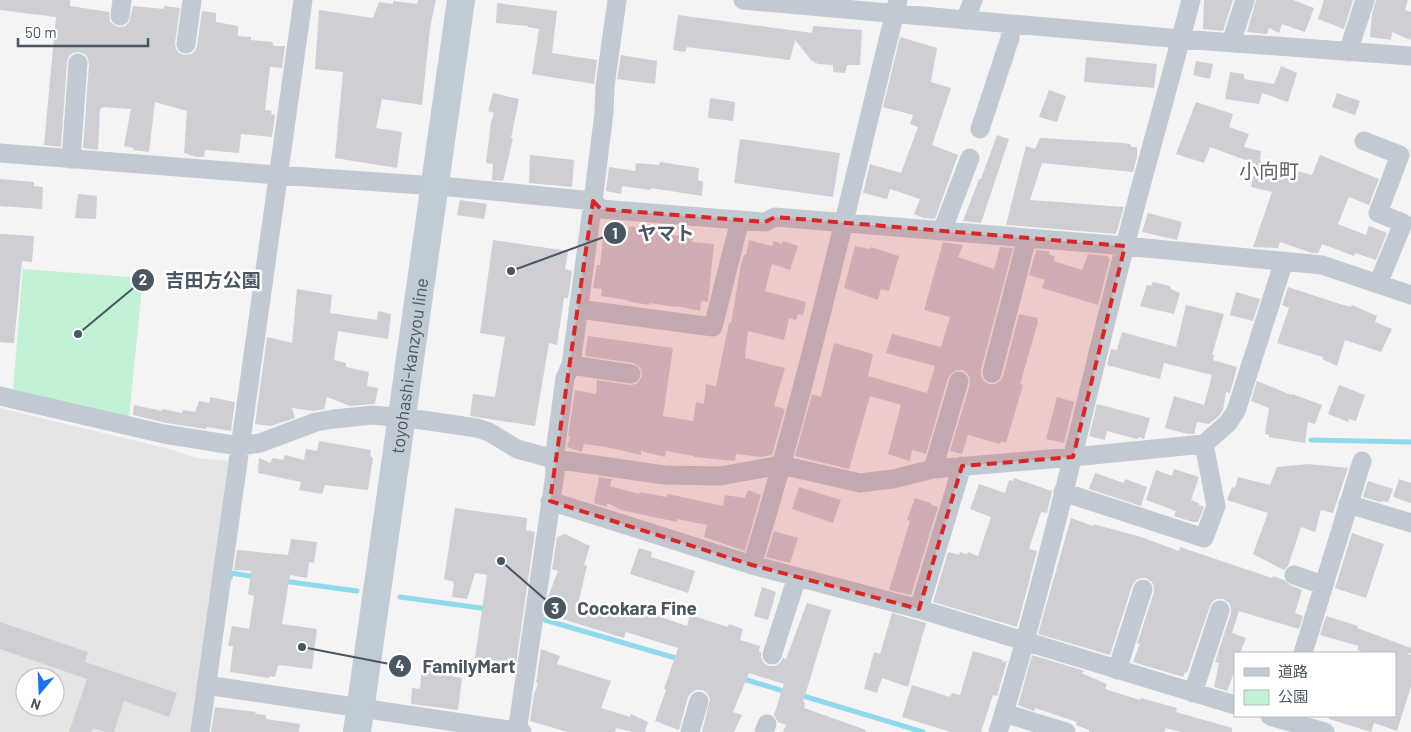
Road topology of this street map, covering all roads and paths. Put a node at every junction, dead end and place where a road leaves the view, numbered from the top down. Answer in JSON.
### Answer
{"nodes":[{"id":1,"x":192,"y":0,"type":"edge"},
{"id":2,"x":303,"y":0,"type":"edge"},
{"id":3,"x":461,"y":0,"type":"edge"},
{"id":4,"x":617,"y":0,"type":"edge"},
{"id":5,"x":743,"y":0,"type":"edge"},
{"id":6,"x":973,"y":0,"type":"edge"},
{"id":7,"x":1191,"y":0,"type":"edge"},
{"id":8,"x":1245,"y":0,"type":"edge"},
{"id":9,"x":1365,"y":0,"type":"edge"},
{"id":10,"x":896,"y":7,"type":"edge"},
{"id":11,"x":965,"y":20,"type":"junction"},
{"id":12,"x":1011,"y":24,"type":"junction"},
{"id":13,"x":1181,"y":39,"type":"junction"},
{"id":14,"x":1231,"y":43,"type":"junction"},
{"id":15,"x":186,"y":44,"type":"dead end"},
{"id":16,"x":1348,"y":52,"type":"junction"},
{"id":17,"x":1411,"y":56,"type":"edge"},
{"id":18,"x":78,"y":63,"type":"dead end"},
{"id":19,"x":980,"y":129,"type":"dead end"},
{"id":20,"x":1364,"y":141,"type":"dead end"},
{"id":21,"x":0,"y":153,"type":"edge"},
{"id":22,"x":970,"y":158,"type":"dead end"},
{"id":23,"x":71,"y":159,"type":"junction"},
{"id":24,"x":277,"y":175,"type":"junction"},
{"id":25,"x":435,"y":186,"type":"junction"},
{"id":26,"x":593,"y":201,"type":"junction"},
{"id":27,"x":740,"y":220,"type":"junction"},
{"id":28,"x":844,"y":224,"type":"junction"},
{"id":29,"x":942,"y":231,"type":"junction"},
{"id":30,"x":1027,"y":238,"type":"junction"},
{"id":31,"x":1125,"y":246,"type":"junction"},
{"id":32,"x":1284,"y":261,"type":"junction"},
{"id":33,"x":1378,"y":284,"type":"junction"},
{"id":34,"x":1411,"y":296,"type":"edge"},
{"id":35,"x":578,"y":309,"type":"junction"},
{"id":36,"x":571,"y":365,"type":"junction"},
{"id":37,"x":992,"y":373,"type":"dead end"},
{"id":38,"x":631,"y":374,"type":"dead end"},
{"id":39,"x":959,"y":381,"type":"dead end"},
{"id":40,"x":0,"y":396,"type":"edge"},
{"id":41,"x":402,"y":417,"type":"junction"},
{"id":42,"x":1204,"y":444,"type":"junction"},
{"id":43,"x":239,"y":446,"type":"junction"},
{"id":44,"x":1073,"y":457,"type":"junction"},
{"id":45,"x":554,"y":459,"type":"junction"},
{"id":46,"x":1362,"y":461,"type":"dead end"},
{"id":47,"x":781,"y":465,"type":"junction"},
{"id":48,"x":962,"y":466,"type":"junction"},
{"id":49,"x":933,"y":469,"type":"junction"},
{"id":50,"x":1063,"y":492,"type":"junction"},
{"id":51,"x":550,"y":501,"type":"junction"},
{"id":52,"x":1348,"y":504,"type":"junction"},
{"id":53,"x":1411,"y":523,"type":"edge"},
{"id":54,"x":752,"y":565,"type":"junction"},
{"id":55,"x":1294,"y":575,"type":"dead end"},
{"id":56,"x":797,"y":577,"type":"junction"},
{"id":57,"x":1324,"y":585,"type":"junction"},
{"id":58,"x":1144,"y":589,"type":"dead end"},
{"id":59,"x":918,"y":609,"type":"junction"},
{"id":60,"x":1220,"y":610,"type":"dead end"},
{"id":61,"x":1025,"y":643,"type":"junction"},
{"id":62,"x":1303,"y":652,"type":"edge"},
{"id":63,"x":772,"y":655,"type":"dead end"},
{"id":64,"x":1117,"y":670,"type":"junction"},
{"id":65,"x":206,"y":684,"type":"junction"},
{"id":66,"x":1193,"y":693,"type":"junction"},
{"id":67,"x":699,"y":701,"type":"dead end"},
{"id":68,"x":1234,"y":705,"type":"edge"},
{"id":69,"x":1004,"y":713,"type":"junction"},
{"id":70,"x":359,"y":720,"type":"edge"},
{"id":71,"x":1279,"y":721,"type":"edge"},
{"id":72,"x":519,"y":731,"type":"edge"},
{"id":73,"x":200,"y":732,"type":"edge"},
{"id":74,"x":690,"y":732,"type":"edge"},
{"id":75,"x":998,"y":732,"type":"edge"},
{"id":76,"x":1066,"y":732,"type":"edge"},
{"id":77,"x":1325,"y":732,"type":"edge"}],
"edges":[{"from":1,"to":15,"type":"street"},
{"from":2,"to":24,"type":"street"},
{"from":3,"to":25,"type":"main road","name":"toyohashi-kanzyou line"},
{"from":4,"to":26,"type":"street"},
{"from":5,"to":10,"type":"street"},
{"from":6,"to":11,"type":"street"},
{"from":7,"to":13,"type":"street"},
{"from":8,"to":14,"type":"street"},
{"from":9,"to":16,"type":"street"},
{"from":10,"to":11,"type":"street"},
{"from":10,"to":28,"type":"street"},
{"from":11,"to":12,"type":"street"},
{"from":12,"to":13,"type":"street"},
{"from":12,"to":19,"type":"street"},
{"from":13,"to":14,"type":"street"},
{"from":13,"to":31,"type":"street"},
{"from":14,"to":16,"type":"street"},
{"from":16,"to":17,"type":"street"},
{"from":18,"to":23,"type":"street"},
{"from":20,"to":33,"type":"street"},
{"from":21,"to":23,"type":"street"},
{"from":22,"to":29,"type":"street"},
{"from":23,"to":24,"type":"street"},
{"from":24,"to":25,"type":"street"},
{"from":24,"to":43,"type":"street"},
{"from":25,"to":26,"type":"street"},
{"from":25,"to":41,"type":"main road","name":"toyohashi-kanzyou line"},
{"from":26,"to":27,"type":"street"},
{"from":26,"to":35,"type":"street"},
{"from":27,"to":28,"type":"street"},
{"from":27,"to":35,"type":"street"},
{"from":28,"to":29,"type":"street"},
{"from":28,"to":47,"type":"street"},
{"from":29,"to":30,"type":"street"},
{"from":30,"to":31,"type":"street"},
{"from":30,"to":37,"type":"street"},
{"from":31,"to":32,"type":"street"},
{"from":31,"to":44,"type":"street"},
{"from":32,"to":33,"type":"street"},
{"from":32,"to":42,"type":"street"},
{"from":33,"to":34,"type":"street"},
{"from":35,"to":36,"type":"street"},
{"from":36,"to":38,"type":"street"},
{"from":36,"to":45,"type":"street"},
{"from":39,"to":49,"type":"street"},
{"from":40,"to":43,"type":"street"},
{"from":41,"to":43,"type":"street"},
{"from":41,"to":45,"type":"street"},
{"from":41,"to":70,"type":"main road","name":"toyohashi-kanzyou line"},
{"from":42,"to":44,"type":"street"},
{"from":42,"to":50,"type":"street"},
{"from":43,"to":65,"type":"street"},
{"from":44,"to":48,"type":"street"},
{"from":44,"to":50,"type":"street"},
{"from":45,"to":47,"type":"street"},
{"from":45,"to":51,"type":"street"},
{"from":46,"to":52,"type":"street"},
{"from":47,"to":49,"type":"street"},
{"from":47,"to":54,"type":"street"},
{"from":48,"to":49,"type":"street"},
{"from":48,"to":59,"type":"street"},
{"from":50,"to":61,"type":"street"},
{"from":51,"to":54,"type":"street"},
{"from":51,"to":72,"type":"street"},
{"from":52,"to":53,"type":"street"},
{"from":52,"to":57,"type":"street"},
{"from":54,"to":56,"type":"street"},
{"from":55,"to":57,"type":"street"},
{"from":56,"to":59,"type":"street"},
{"from":56,"to":63,"type":"street"},
{"from":57,"to":62,"type":"street"},
{"from":58,"to":64,"type":"street"},
{"from":59,"to":61,"type":"street"},
{"from":60,"to":66,"type":"street"},
{"from":61,"to":64,"type":"street"},
{"from":61,"to":69,"type":"street"},
{"from":64,"to":66,"type":"street"},
{"from":65,"to":70,"type":"street"},
{"from":65,"to":73,"type":"street"},
{"from":66,"to":68,"type":"street"},
{"from":67,"to":74,"type":"street"},
{"from":69,"to":75,"type":"street"},
{"from":69,"to":76,"type":"street"},
{"from":70,"to":72,"type":"street"},
{"from":71,"to":77,"type":"street"}]}
